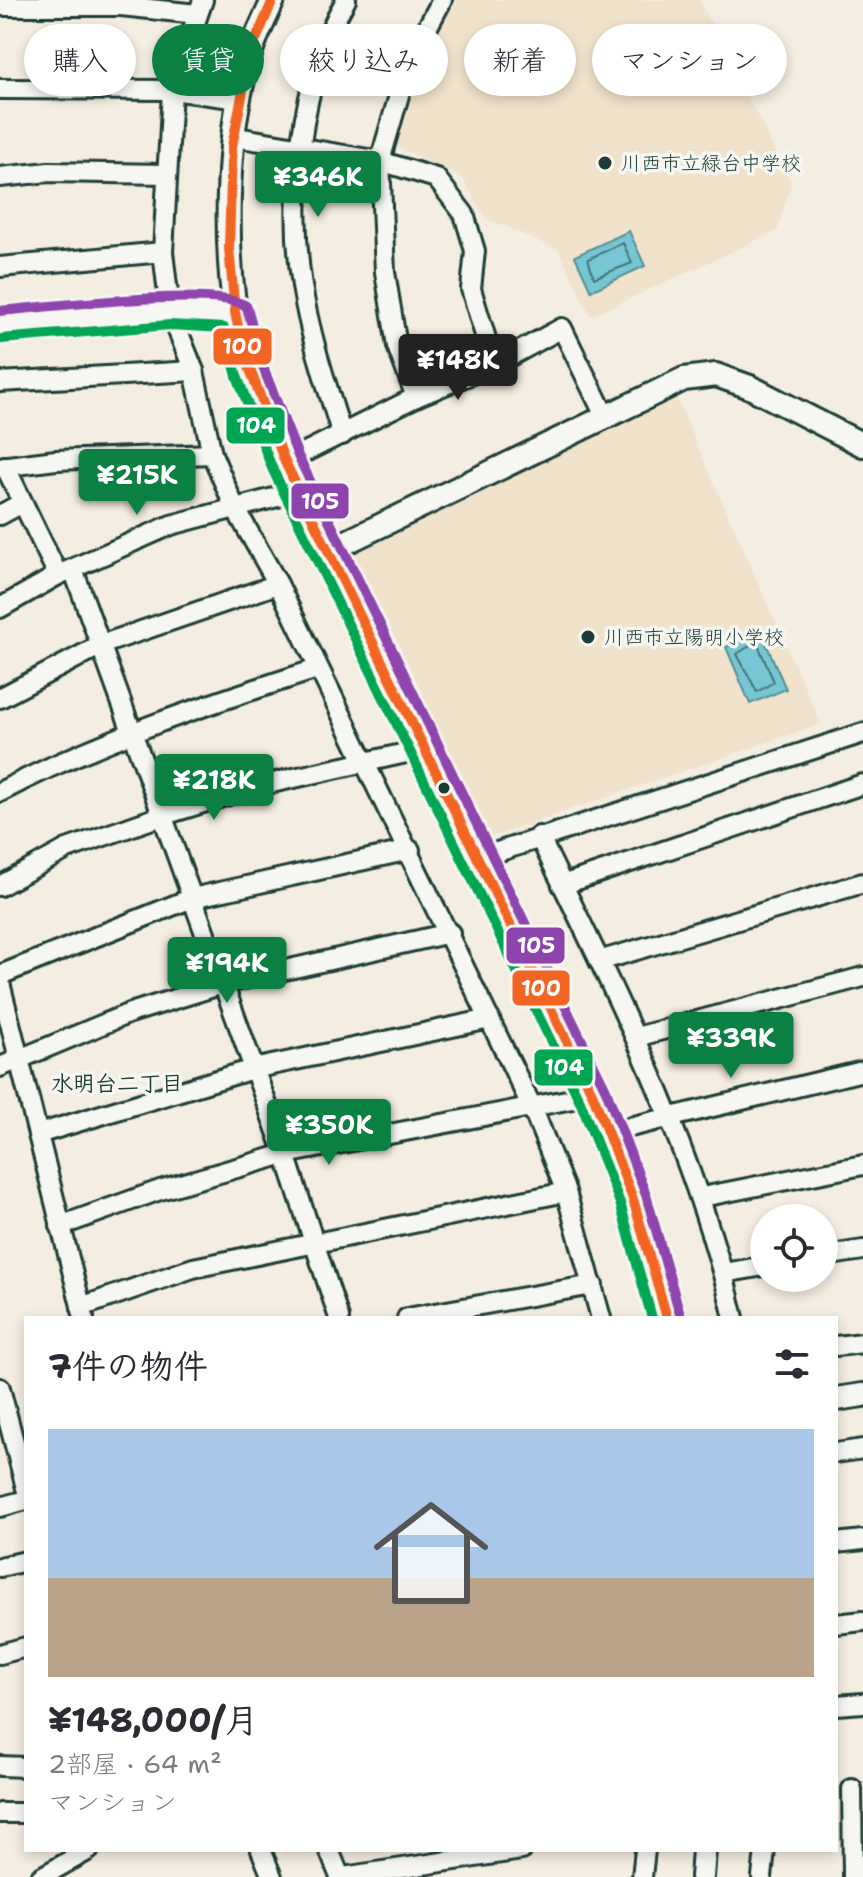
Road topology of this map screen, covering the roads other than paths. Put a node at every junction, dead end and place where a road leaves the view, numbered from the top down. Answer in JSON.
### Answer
{"nodes":[{"id":1,"x":273,"y":0,"type":"edge"},
{"id":2,"x":346,"y":0,"type":"edge"},
{"id":3,"x":442,"y":0,"type":"edge"},
{"id":4,"x":0,"y":6,"type":"edge"},
{"id":5,"x":200,"y":7,"type":"edge"},
{"id":6,"x":0,"y":89,"type":"edge"},
{"id":7,"x":152,"y":90,"type":"edge"},
{"id":8,"x":172,"y":96,"type":"edge"},
{"id":9,"x":217,"y":96,"type":"edge"},
{"id":10,"x":239,"y":99,"type":"junction"},
{"id":11,"x":236,"y":137,"type":"junction"},
{"id":12,"x":303,"y":148,"type":"junction"},
{"id":13,"x":380,"y":161,"type":"junction"},
{"id":14,"x":165,"y":174,"type":"junction"},
{"id":15,"x":0,"y":177,"type":"edge"},
{"id":16,"x":163,"y":252,"type":"junction"},
{"id":17,"x":0,"y":267,"type":"edge"},
{"id":18,"x":170,"y":311,"type":"junction"},
{"id":19,"x":235,"y":314,"type":"junction"},
{"id":20,"x":0,"y":325,"type":"edge"},
{"id":21,"x":494,"y":365,"type":"junction"},
{"id":22,"x":194,"y":371,"type":"junction"},
{"id":23,"x":0,"y":382,"type":"edge"},
{"id":24,"x":416,"y":397,"type":"junction"},
{"id":25,"x":605,"y":416,"type":"junction"},
{"id":26,"x":342,"y":435,"type":"junction"},
{"id":27,"x":863,"y":445,"type":"edge"},
{"id":28,"x":212,"y":454,"type":"junction"},
{"id":29,"x":285,"y":462,"type":"junction"},
{"id":30,"x":2,"y":467,"type":"edge"},
{"id":31,"x":300,"y":491,"type":"junction"},
{"id":32,"x":22,"y":503,"type":"junction"},
{"id":33,"x":234,"y":506,"type":"junction"},
{"id":34,"x":0,"y":515,"type":"edge"},
{"id":35,"x":328,"y":551,"type":"junction"},
{"id":36,"x":66,"y":572,"type":"junction"},
{"id":37,"x":278,"y":584,"type":"junction"},
{"id":38,"x":0,"y":608,"type":"edge"},
{"id":39,"x":103,"y":644,"type":"junction"},
{"id":40,"x":317,"y":669,"type":"junction"},
{"id":41,"x":0,"y":698,"type":"edge"},
{"id":42,"x":132,"y":731,"type":"junction"},
{"id":43,"x":863,"y":733,"type":"edge"},
{"id":44,"x":424,"y":749,"type":"junction"},
{"id":45,"x":362,"y":762,"type":"junction"},
{"id":46,"x":863,"y":784,"type":"edge"},
{"id":47,"x":0,"y":792,"type":"edge"},
{"id":48,"x":161,"y":816,"type":"junction"},
{"id":49,"x":539,"y":836,"type":"junction"},
{"id":50,"x":410,"y":850,"type":"junction"},
{"id":51,"x":479,"y":858,"type":"junction"},
{"id":52,"x":863,"y":883,"type":"edge"},
{"id":53,"x":562,"y":885,"type":"junction"},
{"id":54,"x":0,"y":886,"type":"edge"},
{"id":55,"x":192,"y":898,"type":"junction"},
{"id":56,"x":450,"y":933,"type":"junction"},
{"id":57,"x":599,"y":961,"type":"junction"},
{"id":58,"x":0,"y":975,"type":"edge"},
{"id":59,"x":863,"y":977,"type":"edge"},
{"id":60,"x":0,"y":983,"type":"edge"},
{"id":61,"x":223,"y":984,"type":"junction"},
{"id":62,"x":490,"y":1019,"type":"junction"},
{"id":63,"x":636,"y":1037,"type":"junction"},
{"id":64,"x":19,"y":1059,"type":"junction"},
{"id":65,"x":0,"y":1067,"type":"edge"},
{"id":66,"x":253,"y":1069,"type":"junction"},
{"id":67,"x":863,"y":1071,"type":"edge"},
{"id":68,"x":593,"y":1095,"type":"junction"},
{"id":69,"x":532,"y":1107,"type":"junction"},
{"id":70,"x":670,"y":1116,"type":"junction"},
{"id":71,"x":609,"y":1132,"type":"junction"},
{"id":72,"x":38,"y":1134,"type":"junction"},
{"id":73,"x":285,"y":1154,"type":"junction"},
{"id":74,"x":863,"y":1165,"type":"edge"},
{"id":75,"x":566,"y":1192,"type":"junction"},
{"id":76,"x":702,"y":1197,"type":"junction"},
{"id":77,"x":60,"y":1226,"type":"junction"},
{"id":78,"x":316,"y":1243,"type":"junction"},
{"id":79,"x":863,"y":1250,"type":"edge"},
{"id":80,"x":838,"y":1254,"type":"edge"},
{"id":81,"x":750,"y":1268,"type":"edge"},
{"id":82,"x":724,"y":1273,"type":"junction"},
{"id":83,"x":593,"y":1285,"type":"junction"},
{"id":84,"x":82,"y":1312,"type":"edge"},
{"id":85,"x":338,"y":1316,"type":"edge"},
{"id":86,"x":418,"y":1316,"type":"edge"},
{"id":87,"x":601,"y":1316,"type":"edge"},
{"id":88,"x":666,"y":1316,"type":"edge"},
{"id":89,"x":734,"y":1316,"type":"edge"},
{"id":90,"x":863,"y":1343,"type":"edge"},
{"id":91,"x":838,"y":1346,"type":"edge"},
{"id":92,"x":0,"y":1388,"type":"edge"},
{"id":93,"x":863,"y":1395,"type":"edge"},
{"id":94,"x":838,"y":1399,"type":"edge"},
{"id":95,"x":3,"y":1413,"type":"edge"},
{"id":96,"x":863,"y":1449,"type":"edge"},
{"id":97,"x":838,"y":1453,"type":"edge"},
{"id":98,"x":24,"y":1481,"type":"edge"},
{"id":99,"x":24,"y":1501,"type":"edge"},
{"id":100,"x":0,"y":1507,"type":"edge"},
{"id":101,"x":863,"y":1540,"type":"edge"},
{"id":102,"x":838,"y":1543,"type":"edge"},
{"id":103,"x":24,"y":1561,"type":"edge"},
{"id":104,"x":0,"y":1567,"type":"edge"},
{"id":105,"x":863,"y":1621,"type":"edge"},
{"id":106,"x":838,"y":1624,"type":"edge"},
{"id":107,"x":24,"y":1648,"type":"edge"},
{"id":108,"x":0,"y":1654,"type":"edge"},
{"id":109,"x":863,"y":1703,"type":"edge"},
{"id":110,"x":838,"y":1705,"type":"edge"},
{"id":111,"x":0,"y":1766,"type":"edge"},
{"id":112,"x":24,"y":1767,"type":"edge"},
{"id":113,"x":850,"y":1789,"type":"edge"},
{"id":114,"x":0,"y":1813,"type":"edge"},
{"id":115,"x":24,"y":1813,"type":"edge"},
{"id":116,"x":85,"y":1852,"type":"edge"},
{"id":117,"x":262,"y":1852,"type":"edge"},
{"id":118,"x":330,"y":1852,"type":"edge"},
{"id":119,"x":509,"y":1852,"type":"edge"},
{"id":120,"x":645,"y":1852,"type":"edge"},
{"id":121,"x":704,"y":1852,"type":"edge"},
{"id":122,"x":765,"y":1852,"type":"edge"},
{"id":123,"x":856,"y":1872,"type":"edge"},
{"id":124,"x":41,"y":1877,"type":"edge"},
{"id":125,"x":272,"y":1877,"type":"edge"},
{"id":126,"x":341,"y":1877,"type":"edge"},
{"id":127,"x":642,"y":1877,"type":"edge"},
{"id":128,"x":702,"y":1877,"type":"edge"},
{"id":129,"x":762,"y":1877,"type":"edge"}],
"edges":[{"from":1,"to":10,"type":"street"},
{"from":2,"to":12,"type":"street"},
{"from":3,"to":13,"type":"street"},
{"from":4,"to":5,"type":"street"},
{"from":6,"to":7,"type":"street"},
{"from":8,"to":14,"type":"street"},
{"from":9,"to":10,"type":"street"},
{"from":10,"to":11,"type":"street"},
{"from":11,"to":12,"type":"street"},
{"from":11,"to":19,"type":"street"},
{"from":12,"to":13,"type":"street"},
{"from":12,"to":26,"type":"street"},
{"from":13,"to":21,"type":"street"},
{"from":13,"to":24,"type":"street"},
{"from":14,"to":15,"type":"street"},
{"from":14,"to":16,"type":"street"},
{"from":16,"to":17,"type":"street"},
{"from":16,"to":18,"type":"street"},
{"from":18,"to":19,"type":"street"},
{"from":18,"to":20,"type":"street"},
{"from":18,"to":22,"type":"street"},
{"from":19,"to":29,"type":"street"},
{"from":21,"to":24,"type":"street"},
{"from":21,"to":25,"type":"street"},
{"from":22,"to":23,"type":"street"},
{"from":22,"to":28,"type":"street"},
{"from":24,"to":26,"type":"street"},
{"from":25,"to":27,"type":"street"},
{"from":25,"to":35,"type":"street"},
{"from":26,"to":29,"type":"street"},
{"from":28,"to":30,"type":"street"},
{"from":28,"to":33,"type":"street"},
{"from":29,"to":31,"type":"street"},
{"from":30,"to":32,"type":"street"},
{"from":31,"to":33,"type":"street"},
{"from":31,"to":35,"type":"street"},
{"from":32,"to":34,"type":"street"},
{"from":32,"to":36,"type":"street"},
{"from":33,"to":36,"type":"street"},
{"from":33,"to":37,"type":"street"},
{"from":35,"to":44,"type":"street"},
{"from":36,"to":38,"type":"street"},
{"from":36,"to":39,"type":"street"},
{"from":37,"to":39,"type":"street"},
{"from":37,"to":40,"type":"street"},
{"from":39,"to":41,"type":"street"},
{"from":39,"to":42,"type":"street"},
{"from":40,"to":42,"type":"street"},
{"from":40,"to":45,"type":"street"},
{"from":42,"to":47,"type":"street"},
{"from":42,"to":48,"type":"street"},
{"from":43,"to":49,"type":"street"},
{"from":44,"to":45,"type":"street"},
{"from":44,"to":51,"type":"street"},
{"from":45,"to":48,"type":"street"},
{"from":45,"to":50,"type":"street"},
{"from":46,"to":53,"type":"street"},
{"from":48,"to":54,"type":"street"},
{"from":48,"to":55,"type":"street"},
{"from":49,"to":51,"type":"street"},
{"from":49,"to":53,"type":"street"},
{"from":50,"to":55,"type":"street"},
{"from":50,"to":56,"type":"street"},
{"from":51,"to":68,"type":"street"},
{"from":52,"to":57,"type":"street"},
{"from":53,"to":57,"type":"street"},
{"from":55,"to":58,"type":"street"},
{"from":55,"to":61,"type":"street"},
{"from":56,"to":61,"type":"street"},
{"from":56,"to":62,"type":"street"},
{"from":57,"to":63,"type":"street"},
{"from":59,"to":63,"type":"street"},
{"from":60,"to":64,"type":"street"},
{"from":61,"to":64,"type":"street"},
{"from":61,"to":66,"type":"street"},
{"from":62,"to":66,"type":"street"},
{"from":62,"to":69,"type":"street"},
{"from":63,"to":70,"type":"street"},
{"from":64,"to":65,"type":"street"},
{"from":64,"to":72,"type":"street"},
{"from":66,"to":72,"type":"street"},
{"from":66,"to":73,"type":"street"},
{"from":67,"to":70,"type":"street"},
{"from":68,"to":69,"type":"street"},
{"from":68,"to":71,"type":"street"},
{"from":69,"to":73,"type":"street"},
{"from":69,"to":75,"type":"street"},
{"from":70,"to":71,"type":"street"},
{"from":70,"to":76,"type":"street"},
{"from":71,"to":88,"type":"street"},
{"from":72,"to":77,"type":"street"},
{"from":73,"to":77,"type":"street"},
{"from":73,"to":78,"type":"street"},
{"from":74,"to":76,"type":"street"},
{"from":75,"to":78,"type":"street"},
{"from":75,"to":83,"type":"street"},
{"from":76,"to":82,"type":"street"},
{"from":77,"to":84,"type":"street"},
{"from":78,"to":84,"type":"street"},
{"from":78,"to":85,"type":"street"},
{"from":79,"to":80,"type":"street"},
{"from":81,"to":82,"type":"street"},
{"from":82,"to":89,"type":"street"},
{"from":83,"to":86,"type":"street"},
{"from":83,"to":87,"type":"street"},
{"from":90,"to":91,"type":"street"},
{"from":92,"to":95,"type":"street"},
{"from":93,"to":94,"type":"street"},
{"from":95,"to":98,"type":"street"},
{"from":96,"to":97,"type":"street"},
{"from":99,"to":100,"type":"street"},
{"from":101,"to":102,"type":"street"},
{"from":103,"to":104,"type":"street"},
{"from":105,"to":106,"type":"street"},
{"from":107,"to":108,"type":"street"},
{"from":109,"to":110,"type":"street"},
{"from":111,"to":112,"type":"street"},
{"from":113,"to":123,"type":"street"},
{"from":114,"to":115,"type":"street"},
{"from":116,"to":124,"type":"street"},
{"from":117,"to":125,"type":"street"},
{"from":118,"to":126,"type":"street"},
{"from":119,"to":126,"type":"street"},
{"from":120,"to":127,"type":"street"},
{"from":121,"to":128,"type":"street"},
{"from":122,"to":129,"type":"street"}]}
